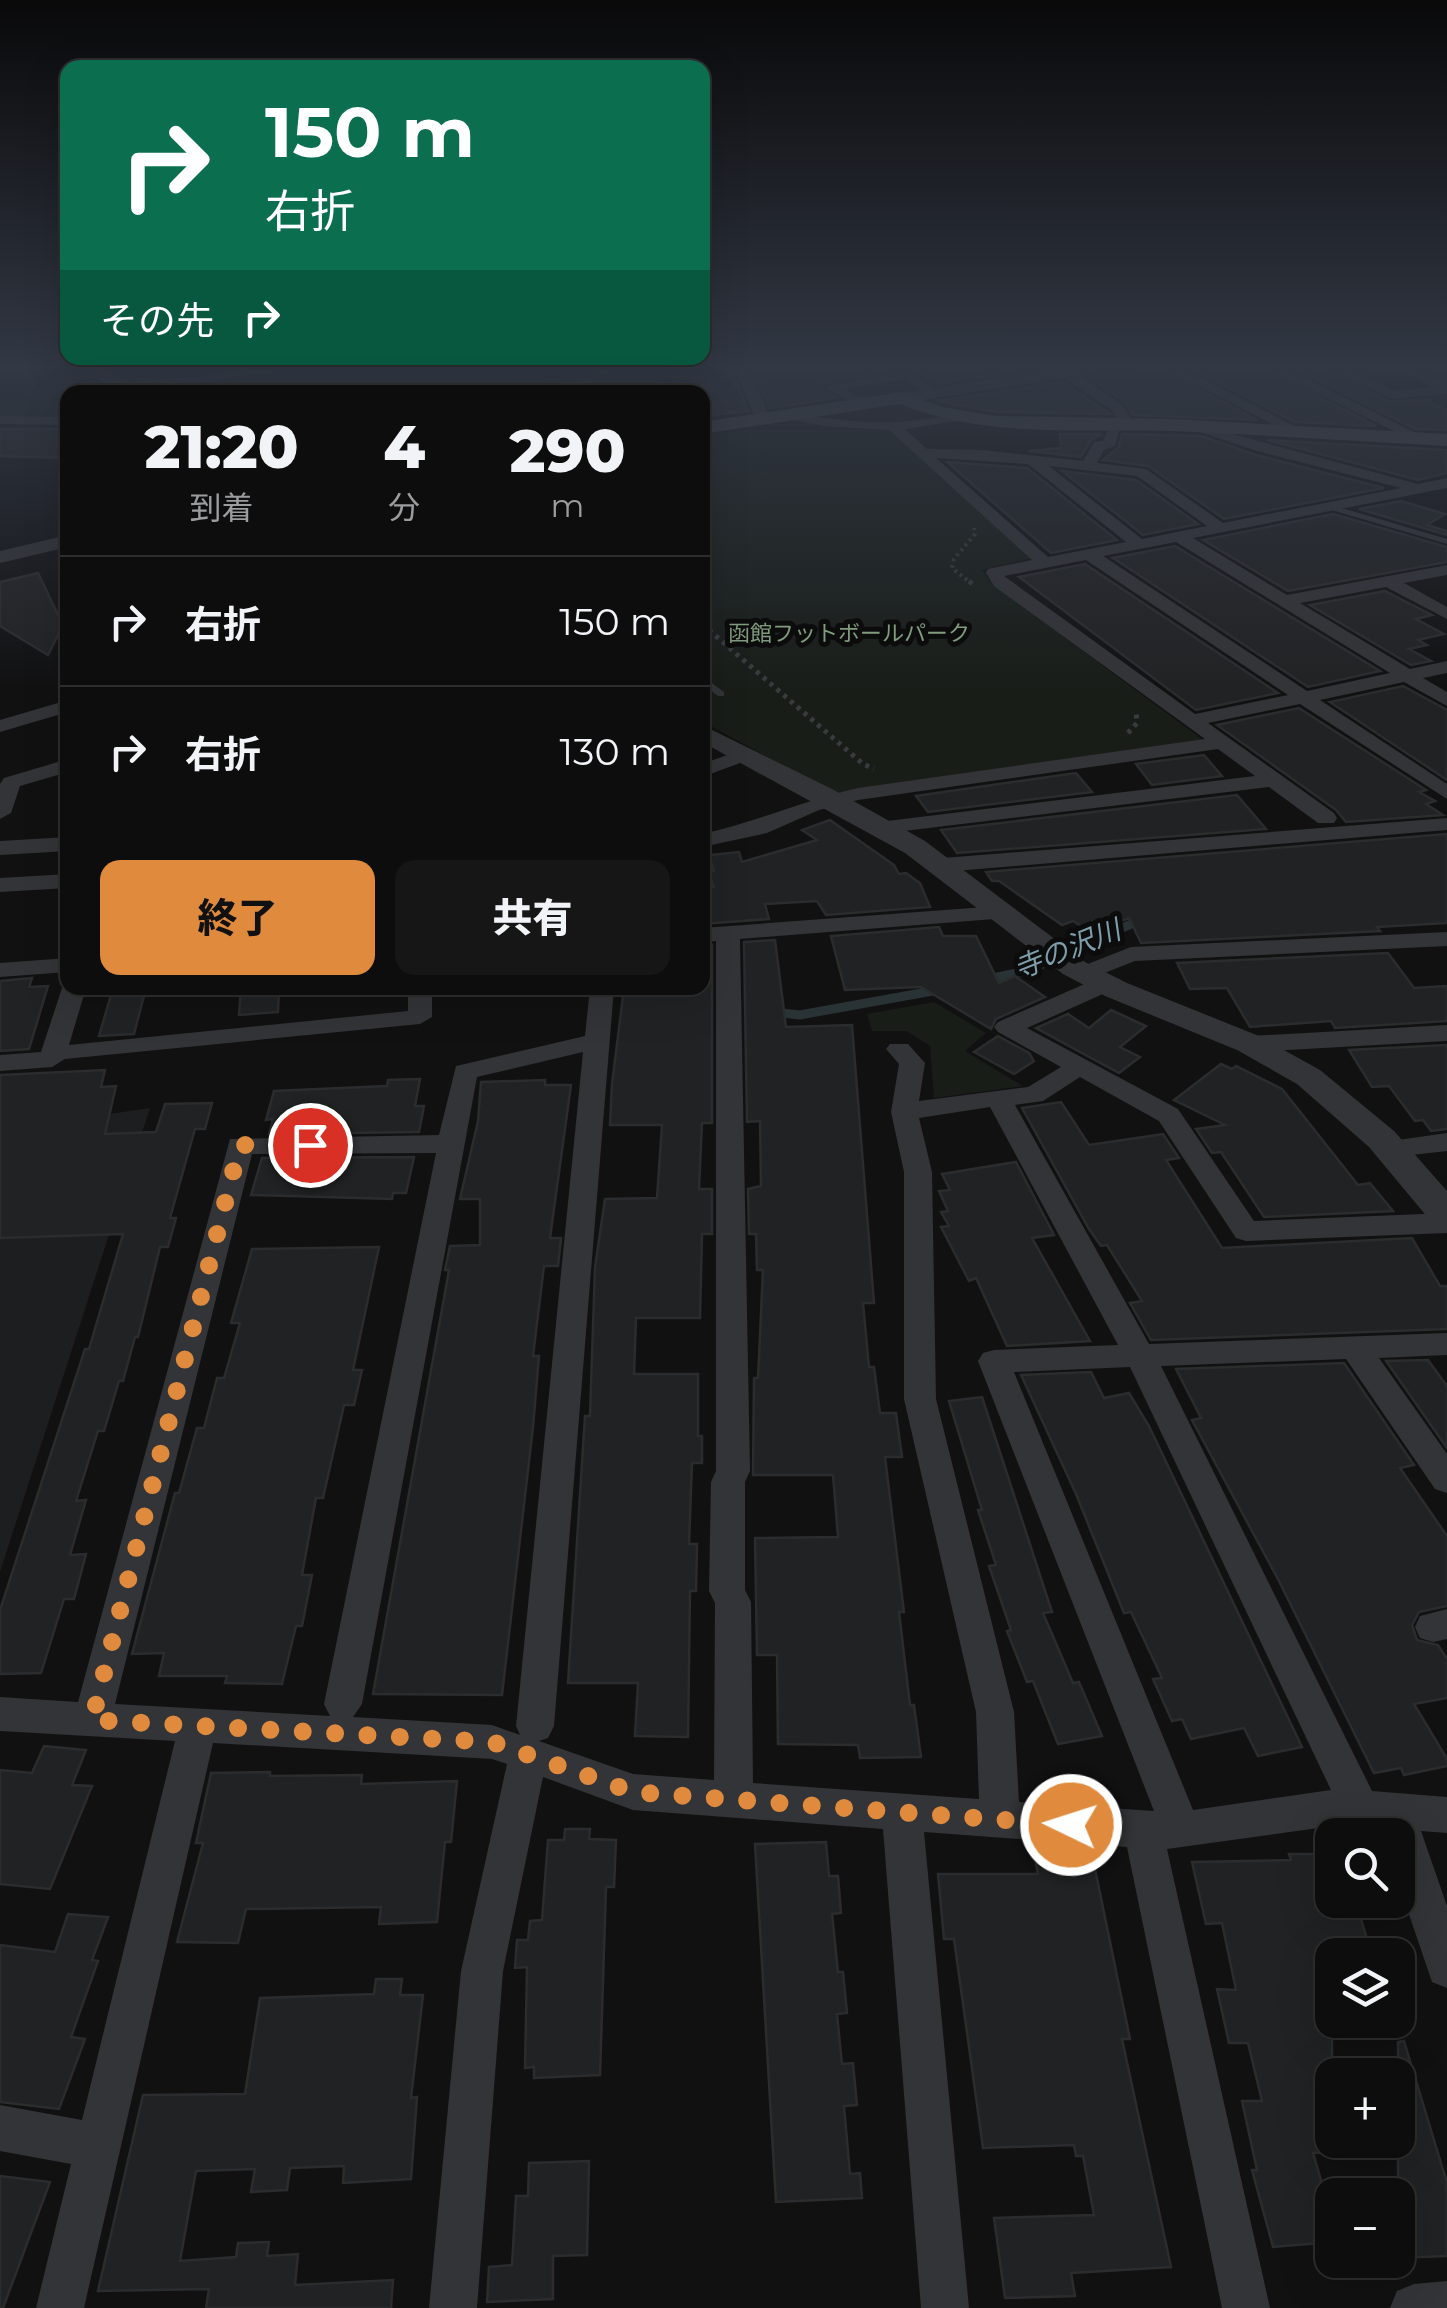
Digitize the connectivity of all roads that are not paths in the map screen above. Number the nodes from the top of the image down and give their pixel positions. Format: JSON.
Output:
{"nodes":[{"id":1,"x":947,"y":477,"type":"edge"},
{"id":2,"x":1054,"y":477,"type":"edge"},
{"id":3,"x":1147,"y":477,"type":"edge"},
{"id":4,"x":1377,"y":477,"type":"edge"},
{"id":5,"x":1447,"y":483,"type":"edge"},
{"id":6,"x":1422,"y":488,"type":"junction"},
{"id":7,"x":1447,"y":496,"type":"edge"},
{"id":8,"x":1328,"y":506,"type":"junction"},
{"id":9,"x":1220,"y":528,"type":"junction"},
{"id":10,"x":1178,"y":536,"type":"junction"},
{"id":11,"x":1447,"y":542,"type":"edge"},
{"id":12,"x":60,"y":543,"type":"edge"},
{"id":13,"x":1140,"y":544,"type":"junction"},
{"id":14,"x":1088,"y":554,"type":"junction"},
{"id":15,"x":0,"y":557,"type":"edge"},
{"id":16,"x":1045,"y":563,"type":"junction"},
{"id":17,"x":1447,"y":570,"type":"edge"},
{"id":18,"x":1390,"y":582,"type":"junction"},
{"id":19,"x":1284,"y":601,"type":"junction"},
{"id":20,"x":1447,"y":614,"type":"edge"},
{"id":21,"x":1447,"y":666,"type":"edge"},
{"id":22,"x":1404,"y":674,"type":"junction"},
{"id":23,"x":710,"y":685,"type":"edge"},
{"id":24,"x":720,"y":694,"type":"dead end"},
{"id":25,"x":1300,"y":696,"type":"junction"},
{"id":26,"x":1447,"y":700,"type":"edge"},
{"id":27,"x":60,"y":708,"type":"edge"},
{"id":28,"x":1192,"y":721,"type":"junction"},
{"id":29,"x":0,"y":726,"type":"edge"},
{"id":30,"x":710,"y":736,"type":"edge"},
{"id":31,"x":1222,"y":743,"type":"junction"},
{"id":32,"x":744,"y":755,"type":"junction"},
{"id":33,"x":60,"y":767,"type":"edge"},
{"id":34,"x":710,"y":768,"type":"edge"},
{"id":35,"x":1274,"y":780,"type":"junction"},
{"id":36,"x":1447,"y":793,"type":"edge"},
{"id":37,"x":831,"y":802,"type":"junction"},
{"id":38,"x":0,"y":813,"type":"edge"},
{"id":39,"x":1326,"y":818,"type":"dead end"},
{"id":40,"x":1447,"y":824,"type":"edge"},
{"id":41,"x":879,"y":828,"type":"junction"},
{"id":42,"x":710,"y":840,"type":"edge"},
{"id":43,"x":60,"y":844,"type":"edge"},
{"id":44,"x":0,"y":848,"type":"edge"},
{"id":45,"x":943,"y":865,"type":"junction"},
{"id":46,"x":60,"y":881,"type":"edge"},
{"id":47,"x":0,"y":885,"type":"edge"},
{"id":48,"x":1000,"y":913,"type":"junction"},
{"id":49,"x":728,"y":933,"type":"junction"},
{"id":50,"x":710,"y":934,"type":"edge"},
{"id":51,"x":1447,"y":939,"type":"edge"},
{"id":52,"x":60,"y":966,"type":"edge"},
{"id":53,"x":1076,"y":969,"type":"junction"},
{"id":54,"x":0,"y":970,"type":"edge"},
{"id":55,"x":72,"y":995,"type":"edge"},
{"id":56,"x":420,"y":995,"type":"edge"},
{"id":57,"x":601,"y":995,"type":"edge"},
{"id":58,"x":1447,"y":1033,"type":"edge"},
{"id":59,"x":597,"y":1042,"type":"junction"},
{"id":60,"x":1250,"y":1044,"type":"junction"},
{"id":61,"x":898,"y":1048,"type":"dead end"},
{"id":62,"x":54,"y":1051,"type":"junction"},
{"id":63,"x":0,"y":1063,"type":"edge"},
{"id":64,"x":1078,"y":1067,"type":"junction"},
{"id":65,"x":998,"y":1098,"type":"junction"},
{"id":66,"x":904,"y":1112,"type":"junction"},
{"id":67,"x":1447,"y":1142,"type":"edge"},
{"id":68,"x":450,"y":1144,"type":"junction"},
{"id":69,"x":1394,"y":1148,"type":"junction"},
{"id":70,"x":1447,"y":1219,"type":"edge"},
{"id":71,"x":1447,"y":1344,"type":"edge"},
{"id":72,"x":1356,"y":1350,"type":"junction"},
{"id":73,"x":1141,"y":1358,"type":"junction"},
{"id":74,"x":1447,"y":1480,"type":"edge"},
{"id":75,"x":343,"y":1704,"type":"dead end"},
{"id":76,"x":0,"y":1714,"type":"edge"},
{"id":77,"x":92,"y":1720,"type":"junction"},
{"id":78,"x":198,"y":1726,"type":"junction"},
{"id":79,"x":531,"y":1740,"type":"junction"},
{"id":80,"x":734,"y":1798,"type":"junction"},
{"id":81,"x":1376,"y":1809,"type":"junction"},
{"id":82,"x":902,"y":1812,"type":"junction"},
{"id":83,"x":1447,"y":1815,"type":"edge"},
{"id":84,"x":1000,"y":1820,"type":"junction"},
{"id":85,"x":1162,"y":1830,"type":"junction"},
{"id":86,"x":1447,"y":1966,"type":"edge"},
{"id":87,"x":0,"y":2128,"type":"edge"},
{"id":88,"x":100,"y":2146,"type":"junction"},
{"id":89,"x":1447,"y":2305,"type":"edge"},
{"id":90,"x":60,"y":2308,"type":"edge"},
{"id":91,"x":453,"y":2308,"type":"edge"},
{"id":92,"x":946,"y":2308,"type":"edge"},
{"id":93,"x":1246,"y":2308,"type":"edge"},
{"id":94,"x":1414,"y":2308,"type":"edge"}],
"edges":[{"from":1,"to":16,"type":"street"},
{"from":2,"to":13,"type":"street"},
{"from":3,"to":9,"type":"street"},
{"from":4,"to":6,"type":"street"},
{"from":5,"to":6,"type":"street"},
{"from":6,"to":7,"type":"street"},
{"from":6,"to":8,"type":"street"},
{"from":8,"to":9,"type":"street"},
{"from":8,"to":11,"type":"lane"},
{"from":9,"to":10,"type":"street"},
{"from":10,"to":13,"type":"street"},
{"from":10,"to":19,"type":"street"},
{"from":12,"to":15,"type":"street"},
{"from":13,"to":14,"type":"street"},
{"from":14,"to":16,"type":"street"},
{"from":14,"to":25,"type":"street"},
{"from":16,"to":28,"type":"street"},
{"from":17,"to":18,"type":"street"},
{"from":18,"to":19,"type":"street"},
{"from":18,"to":20,"type":"street"},
{"from":19,"to":22,"type":"street"},
{"from":21,"to":22,"type":"street"},
{"from":22,"to":25,"type":"street"},
{"from":22,"to":26,"type":"street"},
{"from":23,"to":24,"type":"lane"},
{"from":25,"to":28,"type":"street"},
{"from":25,"to":36,"type":"street"},
{"from":27,"to":29,"type":"street"},
{"from":28,"to":31,"type":"street"},
{"from":30,"to":32,"type":"street"},
{"from":31,"to":35,"type":"street"},
{"from":31,"to":37,"type":"street"},
{"from":32,"to":34,"type":"street"},
{"from":32,"to":37,"type":"street"},
{"from":33,"to":38,"type":"street"},
{"from":35,"to":39,"type":"street"},
{"from":35,"to":41,"type":"street"},
{"from":37,"to":41,"type":"street"},
{"from":37,"to":42,"type":"street"},
{"from":40,"to":45,"type":"street"},
{"from":41,"to":45,"type":"street"},
{"from":43,"to":44,"type":"street"},
{"from":45,"to":48,"type":"street"},
{"from":46,"to":47,"type":"street"},
{"from":48,"to":49,"type":"street"},
{"from":48,"to":53,"type":"street"},
{"from":49,"to":50,"type":"street"},
{"from":49,"to":80,"type":"street"},
{"from":51,"to":53,"type":"street"},
{"from":52,"to":54,"type":"street"},
{"from":53,"to":60,"type":"street"},
{"from":53,"to":64,"type":"street"},
{"from":55,"to":62,"type":"street"},
{"from":56,"to":62,"type":"street"},
{"from":57,"to":59,"type":"street"},
{"from":58,"to":60,"type":"street"},
{"from":59,"to":68,"type":"street"},
{"from":59,"to":79,"type":"street"},
{"from":60,"to":69,"type":"street"},
{"from":61,"to":66,"type":"street"},
{"from":62,"to":63,"type":"street"},
{"from":64,"to":65,"type":"street"},
{"from":64,"to":70,"type":"street"},
{"from":65,"to":66,"type":"street"},
{"from":65,"to":73,"type":"street"},
{"from":66,"to":84,"type":"street"},
{"from":67,"to":69,"type":"street"},
{"from":68,"to":75,"type":"street"},
{"from":68,"to":77,"type":"street"},
{"from":69,"to":70,"type":"street"},
{"from":71,"to":72,"type":"street"},
{"from":72,"to":73,"type":"street"},
{"from":72,"to":74,"type":"street"},
{"from":73,"to":81,"type":"street"},
{"from":73,"to":85,"type":"street"},
{"from":76,"to":77,"type":"street"},
{"from":77,"to":78,"type":"street"},
{"from":78,"to":79,"type":"street"},
{"from":78,"to":88,"type":"street"},
{"from":79,"to":80,"type":"street"},
{"from":79,"to":91,"type":"street"},
{"from":80,"to":82,"type":"street"},
{"from":81,"to":83,"type":"street"},
{"from":81,"to":85,"type":"street"},
{"from":81,"to":86,"type":"street"},
{"from":82,"to":84,"type":"street"},
{"from":82,"to":92,"type":"street"},
{"from":84,"to":85,"type":"street"},
{"from":85,"to":93,"type":"street"},
{"from":87,"to":88,"type":"street"},
{"from":88,"to":90,"type":"street"},
{"from":89,"to":94,"type":"street"}]}
